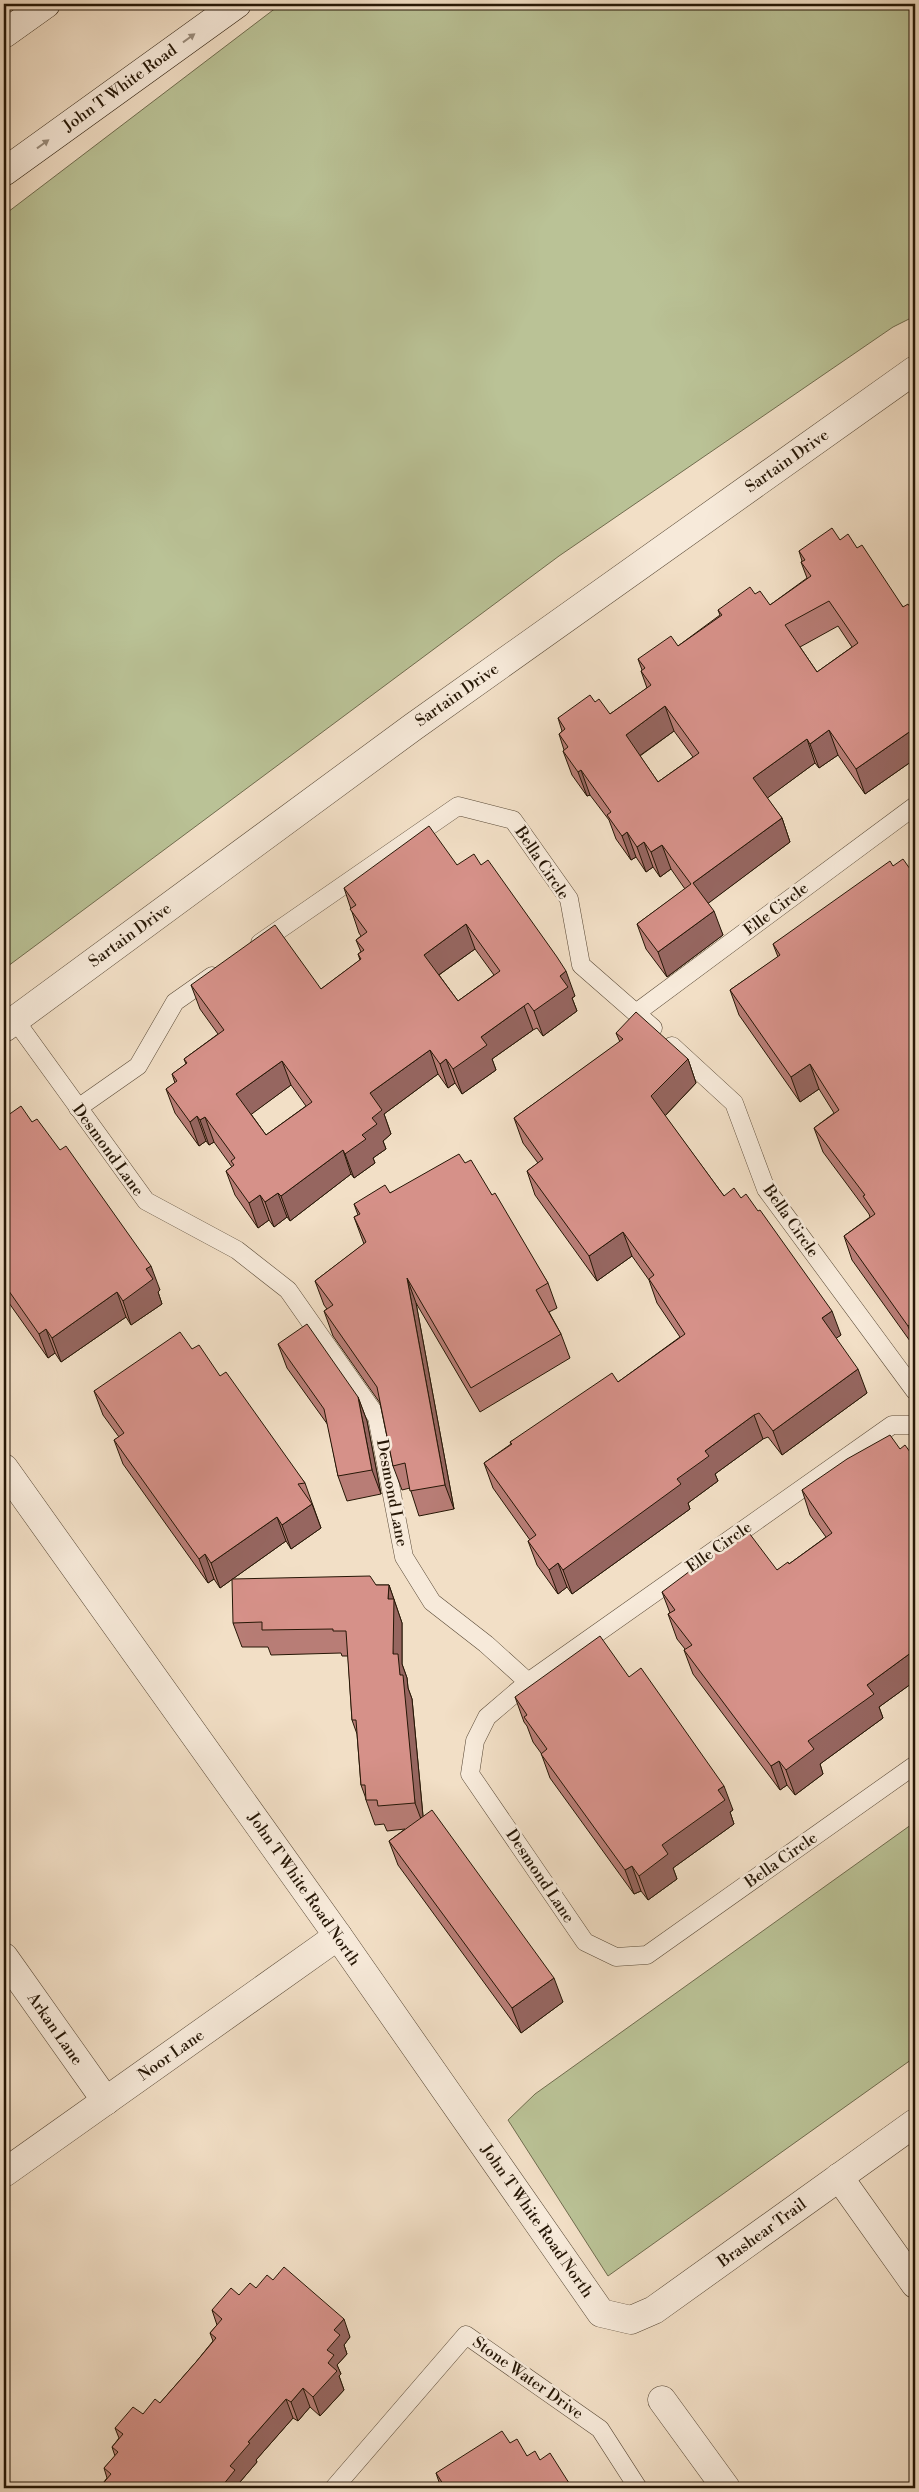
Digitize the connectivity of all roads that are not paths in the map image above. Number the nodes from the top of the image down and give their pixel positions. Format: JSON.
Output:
{"nodes":[{"id":1,"x":46,"y":4,"type":"edge"},
{"id":2,"x":237,"y":4,"type":"edge"},
{"id":3,"x":4,"y":34,"type":"edge"},
{"id":4,"x":4,"y":172,"type":"edge"},
{"id":5,"x":915,"y":370,"type":"edge"},
{"id":6,"x":915,"y":806,"type":"edge"},
{"id":7,"x":248,"y":951,"type":"edge"},
{"id":8,"x":224,"y":968,"type":"edge"},
{"id":9,"x":636,"y":1013,"type":"junction"},
{"id":10,"x":9,"y":1024,"type":"edge"},
{"id":11,"x":78,"y":1108,"type":"junction"},
{"id":12,"x":915,"y":1391,"type":"edge"},
{"id":13,"x":915,"y":1424,"type":"edge"},
{"id":14,"x":4,"y":1468,"type":"edge"},
{"id":15,"x":528,"y":1682,"type":"junction"},
{"id":16,"x":915,"y":1765,"type":"edge"},
{"id":17,"x":338,"y":1936,"type":"junction"},
{"id":18,"x":647,"y":1955,"type":"joint"},
{"id":19,"x":4,"y":1957,"type":"edge"},
{"id":20,"x":106,"y":2101,"type":"junction"},
{"id":21,"x":915,"y":2123,"type":"edge"},
{"id":22,"x":4,"y":2173,"type":"edge"},
{"id":23,"x":839,"y":2177,"type":"junction"},
{"id":24,"x":915,"y":2284,"type":"edge"},
{"id":25,"x":602,"y":2313,"type":"joint"},
{"id":26,"x":662,"y":2400,"type":"dead end"},
{"id":27,"x":334,"y":2488,"type":"edge"},
{"id":28,"x":638,"y":2488,"type":"edge"},
{"id":29,"x":726,"y":2488,"type":"edge"}],
"edges":[{"from":1,"to":3,"type":"street"},
{"from":4,"to":2,"type":"street","name":"John T White Road","one_way":true},
{"from":5,"to":10,"type":"street","name":"Sartain Drive"},
{"from":6,"to":9,"type":"lane","name":"Elle Circle"},
{"from":7,"to":9,"type":"lane","name":"Bella Circle"},
{"from":8,"to":11,"type":"lane"},
{"from":9,"to":12,"type":"lane","name":"Bella Circle"},
{"from":10,"to":11,"type":"lane","name":"Desmond Lane"},
{"from":11,"to":15,"type":"lane","name":"Desmond Lane"},
{"from":13,"to":15,"type":"lane","name":"Elle Circle"},
{"from":14,"to":17,"type":"street","name":"John T White Road North"},
{"from":15,"to":18,"type":"lane","name":"Desmond Lane"},
{"from":16,"to":18,"type":"lane","name":"Bella Circle"},
{"from":17,"to":20,"type":"street","name":"Noor Lane"},
{"from":17,"to":25,"type":"street","name":"John T White Road North"},
{"from":19,"to":20,"type":"street","name":"Arkan Lane"},
{"from":20,"to":22,"type":"street","name":"Noor Lane"},
{"from":21,"to":23,"type":"street","name":"Brashear Trail"},
{"from":23,"to":24,"type":"street"},
{"from":23,"to":25,"type":"street","name":"Brashear Trail"},
{"from":26,"to":29,"type":"street"},
{"from":27,"to":28,"type":"lane","name":"Stone Water Drive"}]}
